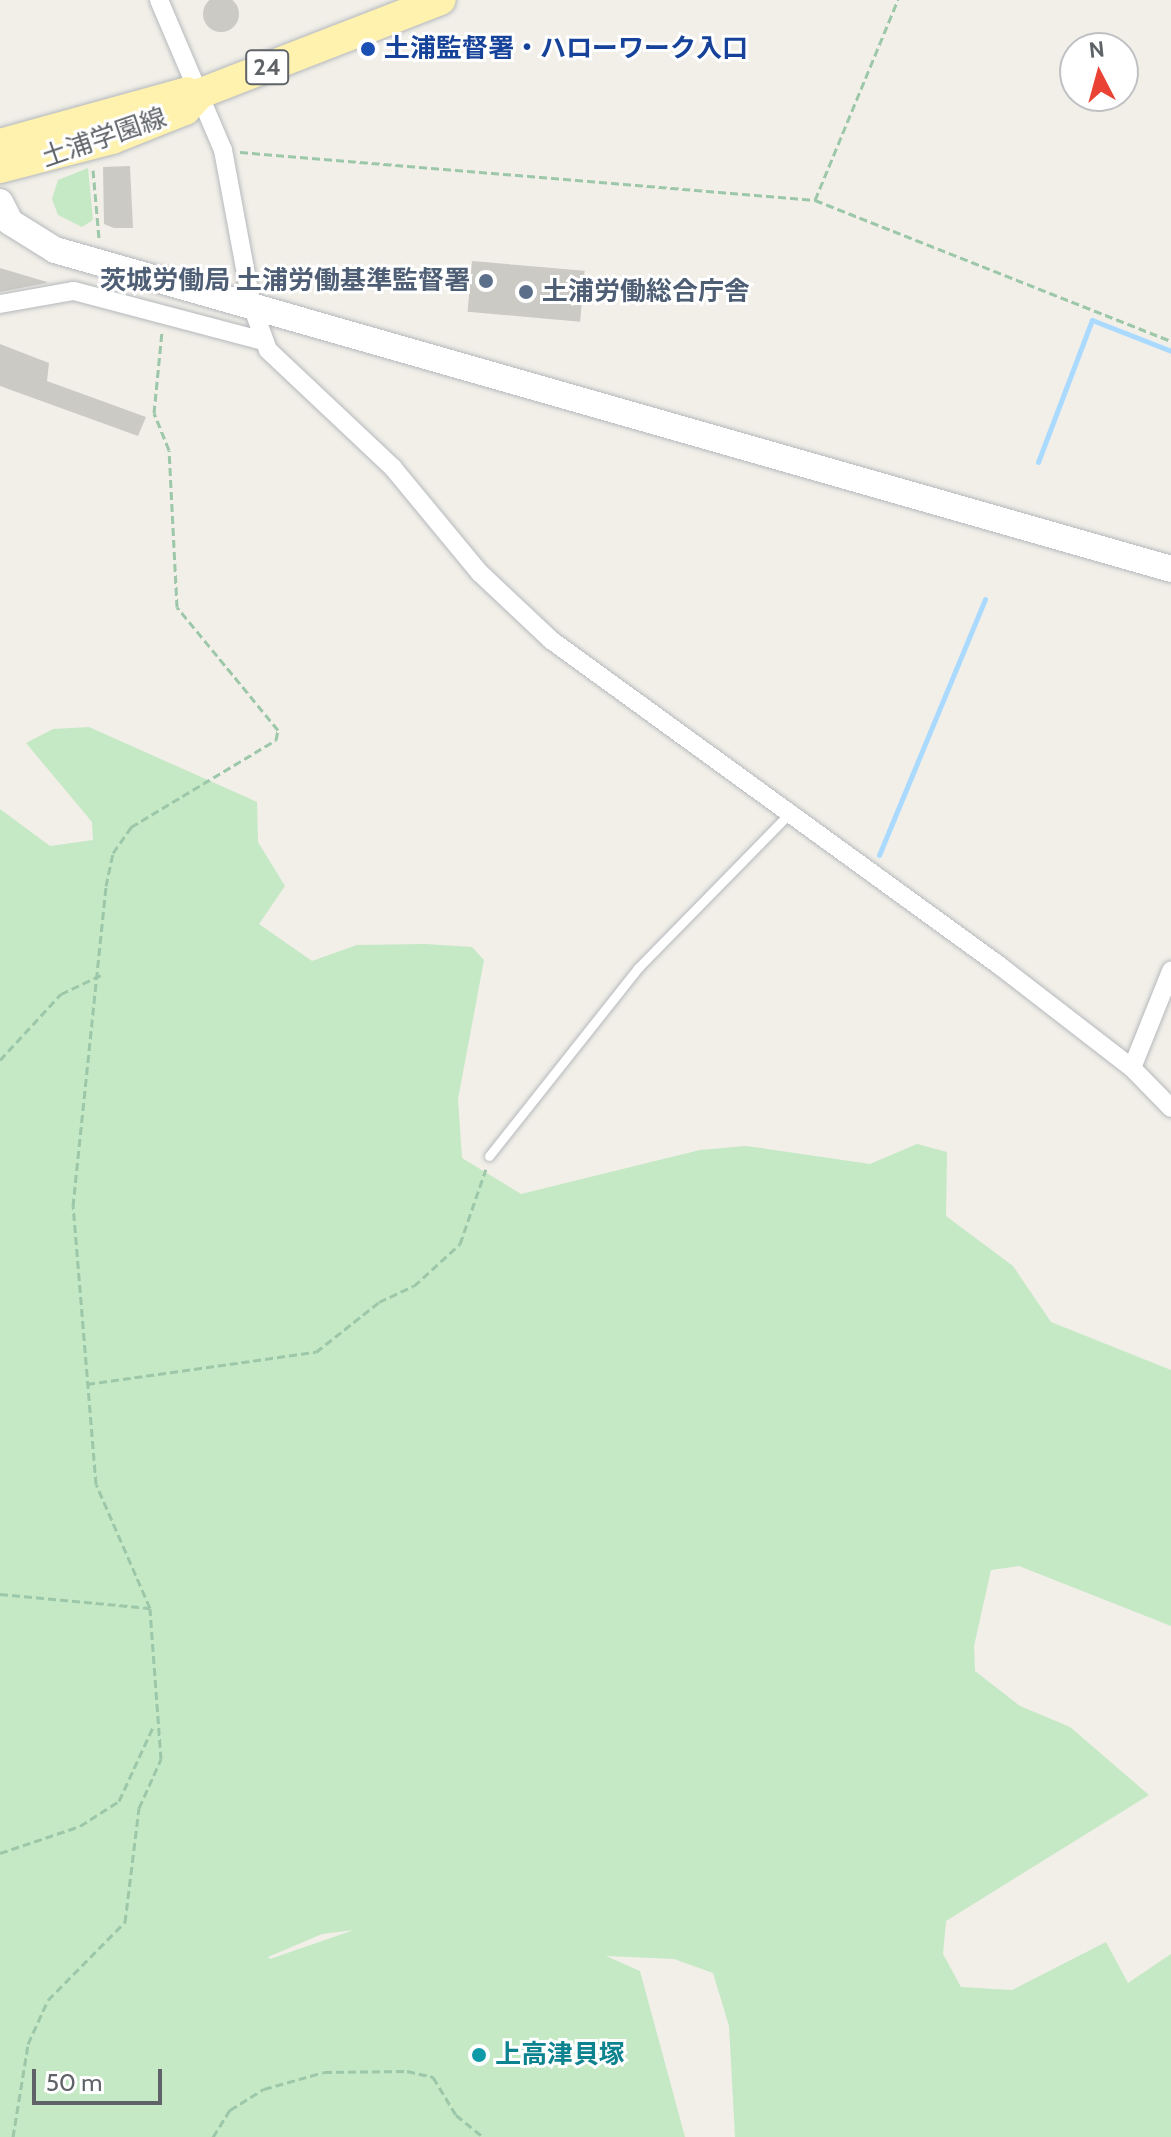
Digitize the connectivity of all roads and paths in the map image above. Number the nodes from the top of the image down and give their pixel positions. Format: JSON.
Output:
{"nodes":[{"id":1,"x":159,"y":0,"type":"edge"},
{"id":2,"x":441,"y":0,"type":"edge"},
{"id":3,"x":898,"y":0,"type":"edge"},
{"id":4,"x":201,"y":93,"type":"junction"},
{"id":5,"x":0,"y":144,"type":"edge"},
{"id":6,"x":223,"y":150,"type":"junction"},
{"id":7,"x":93,"y":162,"type":"dead end"},
{"id":8,"x":0,"y":168,"type":"edge"},
{"id":9,"x":815,"y":200,"type":"junction"},
{"id":10,"x":0,"y":202,"type":"edge"},
{"id":11,"x":99,"y":239,"type":"dead end"},
{"id":12,"x":0,"y":304,"type":"edge"},
{"id":13,"x":252,"y":306,"type":"junction"},
{"id":14,"x":169,"y":314,"type":"junction"},
{"id":15,"x":260,"y":340,"type":"junction"},
{"id":16,"x":1171,"y":341,"type":"edge"},
{"id":17,"x":1171,"y":569,"type":"edge"},
{"id":18,"x":790,"y":813,"type":"junction"},
{"id":19,"x":1171,"y":971,"type":"edge"},
{"id":20,"x":101,"y":975,"type":"junction"},
{"id":21,"x":0,"y":1060,"type":"edge"},
{"id":22,"x":1132,"y":1068,"type":"junction"},
{"id":23,"x":1171,"y":1108,"type":"edge"},
{"id":24,"x":489,"y":1156,"type":"joint"},
{"id":25,"x":87,"y":1384,"type":"junction"},
{"id":26,"x":0,"y":1594,"type":"edge"},
{"id":27,"x":150,"y":1608,"type":"junction"},
{"id":28,"x":154,"y":1726,"type":"junction"},
{"id":29,"x":0,"y":1853,"type":"edge"},
{"id":30,"x":13,"y":2137,"type":"edge"},
{"id":31,"x":213,"y":2137,"type":"edge"},
{"id":32,"x":483,"y":2137,"type":"edge"}],
"edges":[{"from":1,"to":4,"type":"street"},
{"from":2,"to":4,"type":"main road","name":"土浦学園線","number":"24"},
{"from":3,"to":9,"type":"path"},
{"from":4,"to":5,"type":"main road","name":"土浦学園線","number":"24"},
{"from":4,"to":6,"type":"street"},
{"from":4,"to":8,"type":"main road","name":"土浦学園線","number":"24"},
{"from":6,"to":9,"type":"path"},
{"from":6,"to":13,"type":"street"},
{"from":7,"to":11,"type":"path"},
{"from":9,"to":16,"type":"path"},
{"from":10,"to":13,"type":"street"},
{"from":12,"to":14,"type":"street"},
{"from":13,"to":15,"type":"street"},
{"from":13,"to":17,"type":"street"},
{"from":14,"to":15,"type":"street"},
{"from":14,"to":20,"type":"path"},
{"from":15,"to":18,"type":"street"},
{"from":18,"to":22,"type":"street"},
{"from":18,"to":24,"type":"lane"},
{"from":19,"to":22,"type":"street"},
{"from":20,"to":21,"type":"path"},
{"from":20,"to":25,"type":"path"},
{"from":22,"to":23,"type":"street"},
{"from":24,"to":25,"type":"path"},
{"from":25,"to":27,"type":"path"},
{"from":26,"to":27,"type":"path"},
{"from":27,"to":28,"type":"path"},
{"from":28,"to":29,"type":"path"},
{"from":28,"to":30,"type":"path"},
{"from":31,"to":32,"type":"path"}]}
